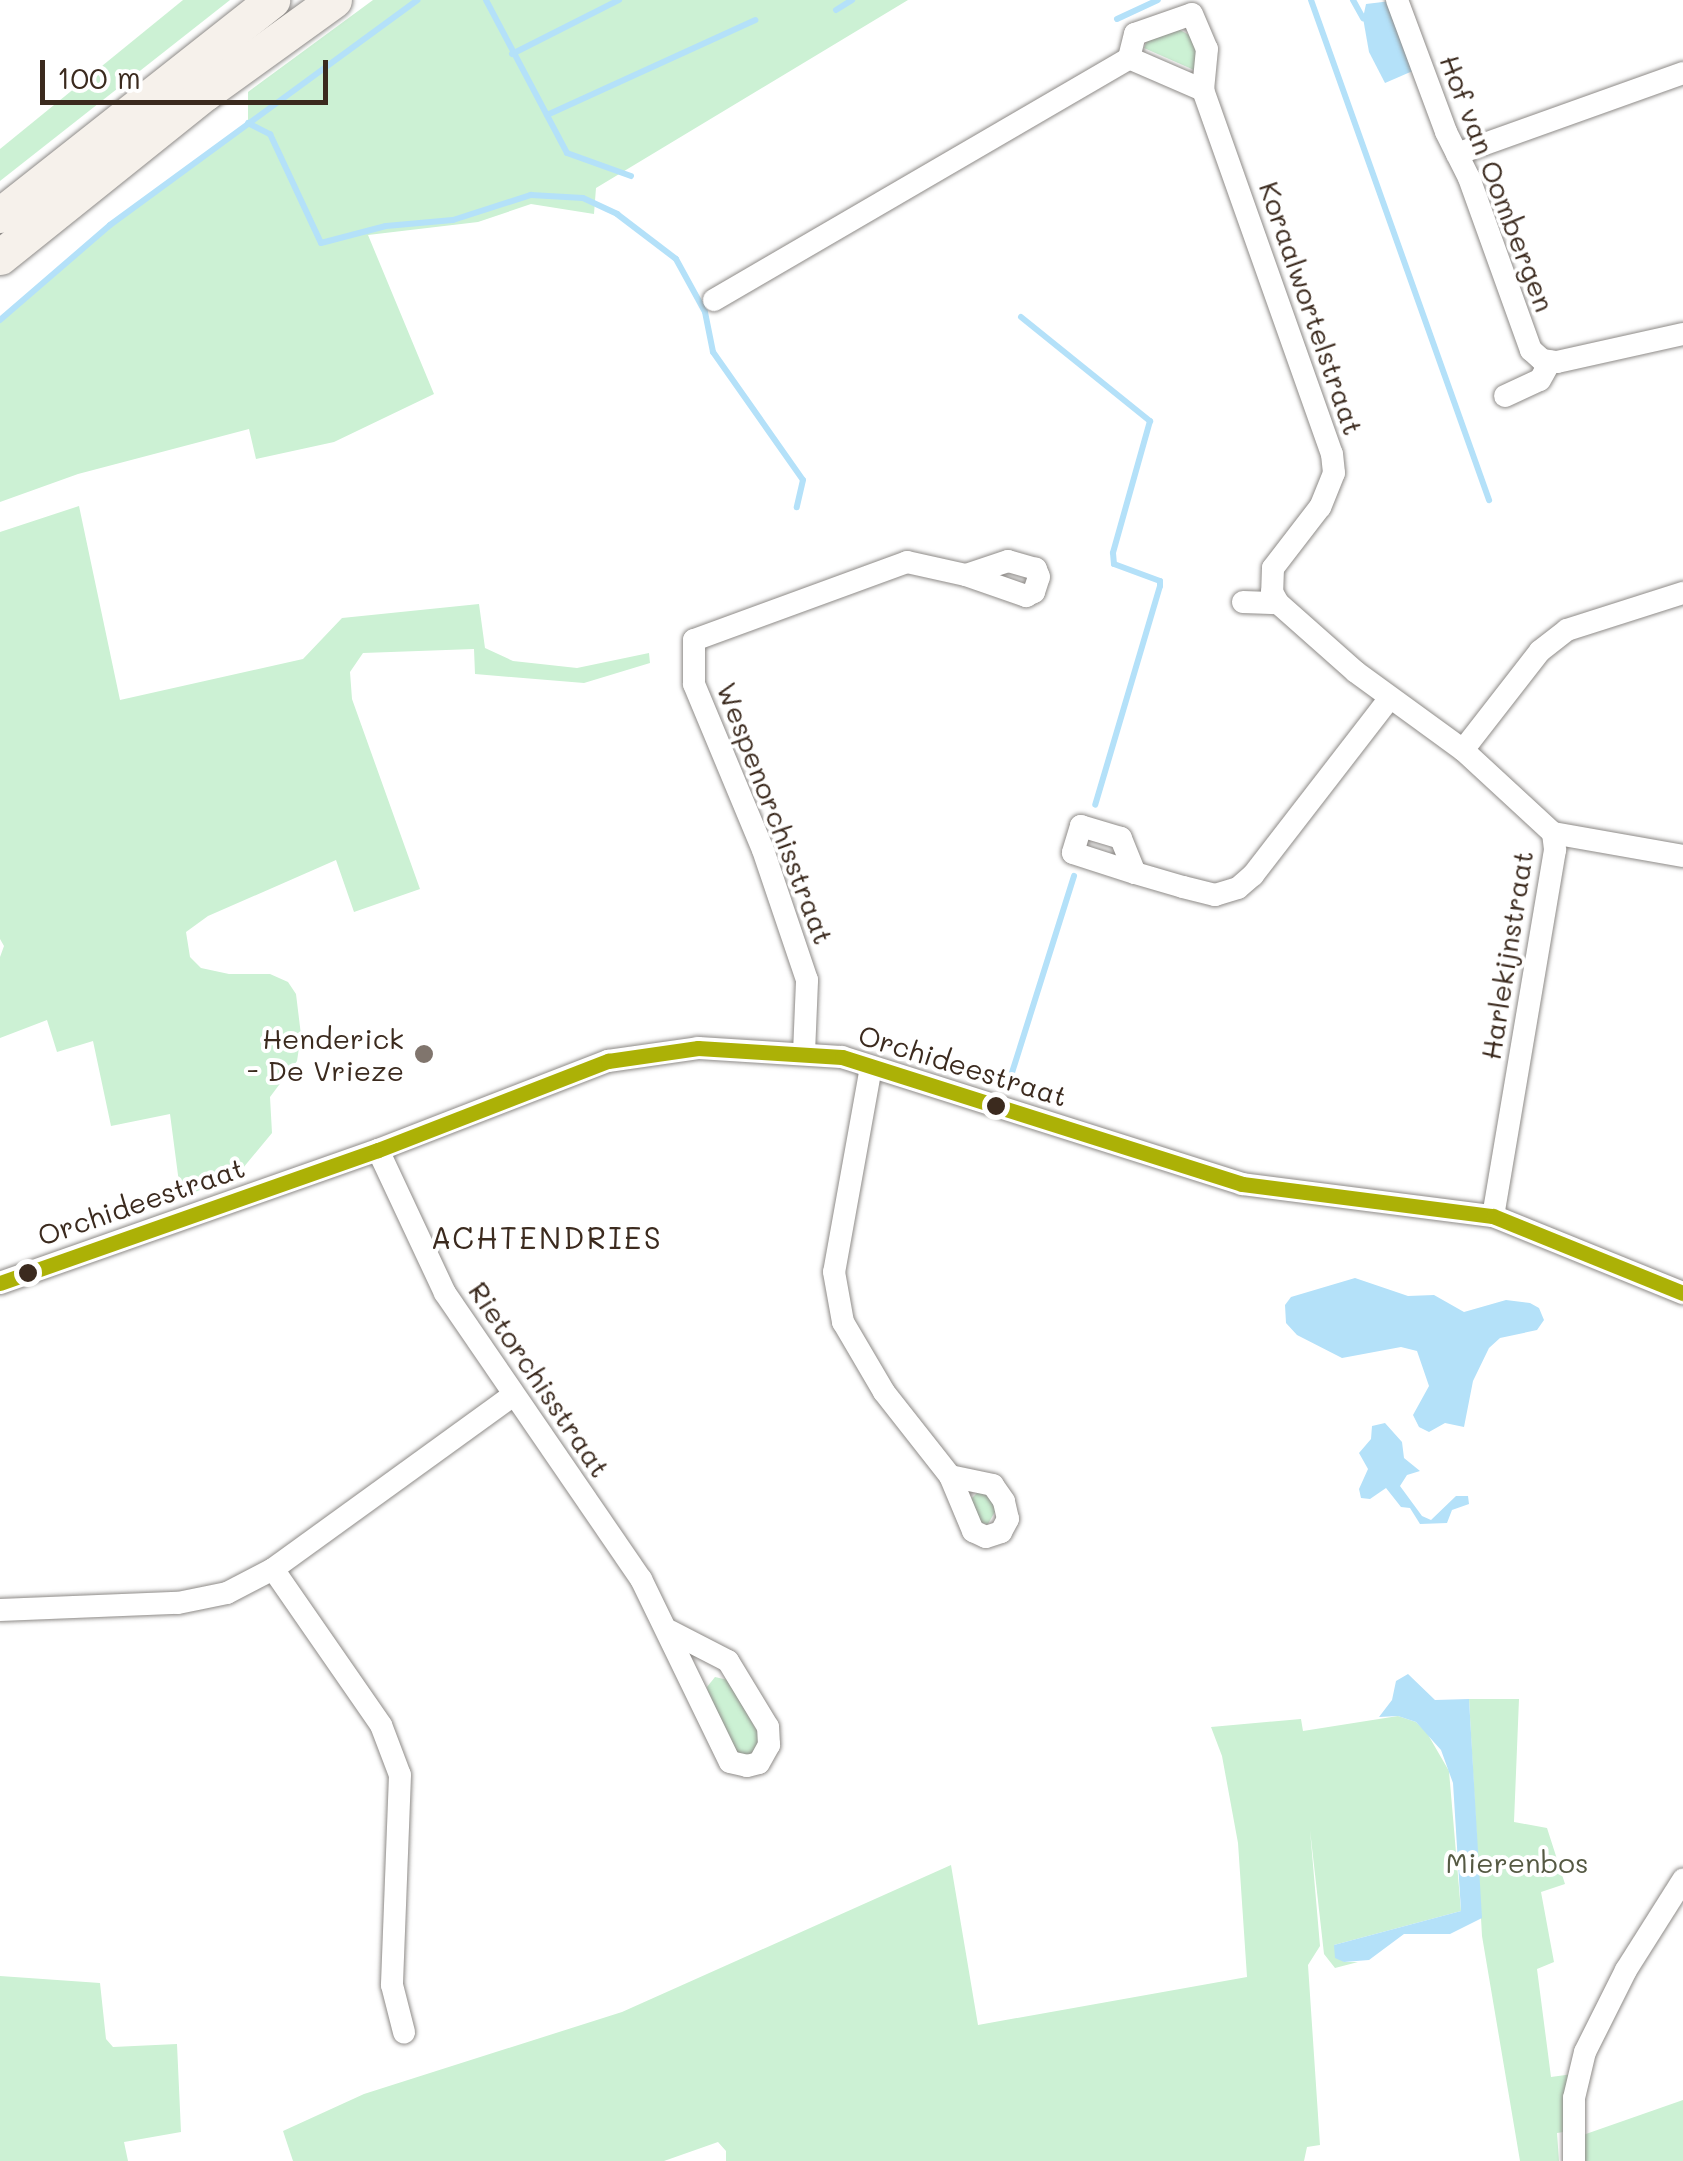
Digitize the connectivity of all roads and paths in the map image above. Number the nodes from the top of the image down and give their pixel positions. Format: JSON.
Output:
{"nodes":[{"id":1,"x":272,"y":0,"type":"edge"},
{"id":2,"x":334,"y":0,"type":"edge"},
{"id":3,"x":1396,"y":0,"type":"edge"},
{"id":4,"x":1129,"y":58,"type":"junction"},
{"id":5,"x":1683,"y":73,"type":"edge"},
{"id":6,"x":1203,"y":90,"type":"junction"},
{"id":7,"x":1457,"y":154,"type":"junction"},
{"id":8,"x":0,"y":215,"type":"edge"},
{"id":9,"x":0,"y":257,"type":"edge"},
{"id":10,"x":714,"y":300,"type":"dead end"},
{"id":11,"x":1683,"y":334,"type":"edge"},
{"id":12,"x":1550,"y":362,"type":"junction"},
{"id":13,"x":1505,"y":396,"type":"dead end"},
{"id":14,"x":966,"y":575,"type":"dead end"},
{"id":15,"x":1682,"y":594,"type":"edge"},
{"id":16,"x":1275,"y":598,"type":"junction"},
{"id":17,"x":1242,"y":602,"type":"dead end"},
{"id":18,"x":1389,"y":699,"type":"junction"},
{"id":19,"x":1463,"y":750,"type":"junction"},
{"id":20,"x":1553,"y":834,"type":"junction"},
{"id":21,"x":1683,"y":856,"type":"edge"},
{"id":22,"x":1134,"y":873,"type":"dead end"},
{"id":23,"x":804,"y":1053,"type":"junction"},
{"id":24,"x":870,"y":1067,"type":"junction"},
{"id":25,"x":378,"y":1150,"type":"junction"},
{"id":26,"x":1493,"y":1216,"type":"junction"},
{"id":27,"x":0,"y":1283,"type":"edge"},
{"id":28,"x":1683,"y":1293,"type":"edge"},
{"id":29,"x":513,"y":1395,"type":"junction"},
{"id":30,"x":950,"y":1476,"type":"dead end"},
{"id":31,"x":273,"y":1569,"type":"junction"},
{"id":32,"x":0,"y":1610,"type":"edge"},
{"id":33,"x":670,"y":1631,"type":"junction"},
{"id":34,"x":1683,"y":1880,"type":"edge"},
{"id":35,"x":404,"y":2032,"type":"dead end"},
{"id":36,"x":1574,"y":2161,"type":"edge"}],
"edges":[{"from":1,"to":8,"type":"highway"},
{"from":2,"to":9,"type":"highway"},
{"from":3,"to":7,"type":"street","name":"Hof van Oombergen"},
{"from":4,"to":6,"type":"street"},
{"from":4,"to":6,"type":"street","name":"Koraalwortelstraat"},
{"from":4,"to":10,"type":"street","name":"Koraalwortelstraat"},
{"from":5,"to":7,"type":"street"},
{"from":6,"to":16,"type":"street","name":"Koraalwortelstraat"},
{"from":7,"to":12,"type":"street","name":"Hof van Oombergen"},
{"from":11,"to":12,"type":"street"},
{"from":12,"to":13,"type":"street"},
{"from":14,"to":23,"type":"street","name":"Wespenorchisstraat"},
{"from":15,"to":19,"type":"street"},
{"from":16,"to":17,"type":"street"},
{"from":16,"to":18,"type":"street","name":"Harlekijnstraat"},
{"from":18,"to":19,"type":"street","name":"Harlekijnstraat"},
{"from":18,"to":22,"type":"street"},
{"from":19,"to":20,"type":"street","name":"Harlekijnstraat"},
{"from":20,"to":21,"type":"street"},
{"from":20,"to":26,"type":"street","name":"Harlekijnstraat"},
{"from":23,"to":24,"type":"street","name":"Orchideestraat"},
{"from":23,"to":25,"type":"street","name":"Orchideestraat"},
{"from":24,"to":26,"type":"street","name":"Orchideestraat"},
{"from":24,"to":30,"type":"street"},
{"from":25,"to":27,"type":"street","name":"Orchideestraat"},
{"from":25,"to":29,"type":"street","name":"Rietorchisstraat"},
{"from":26,"to":28,"type":"street","name":"Orchideestraat"},
{"from":29,"to":31,"type":"street"},
{"from":29,"to":33,"type":"street","name":"Rietorchisstraat"},
{"from":31,"to":32,"type":"street"},
{"from":31,"to":35,"type":"street"},
{"from":33,"to":33,"type":"street","name":"Rietorchisstraat"},
{"from":34,"to":36,"type":"street"}]}
